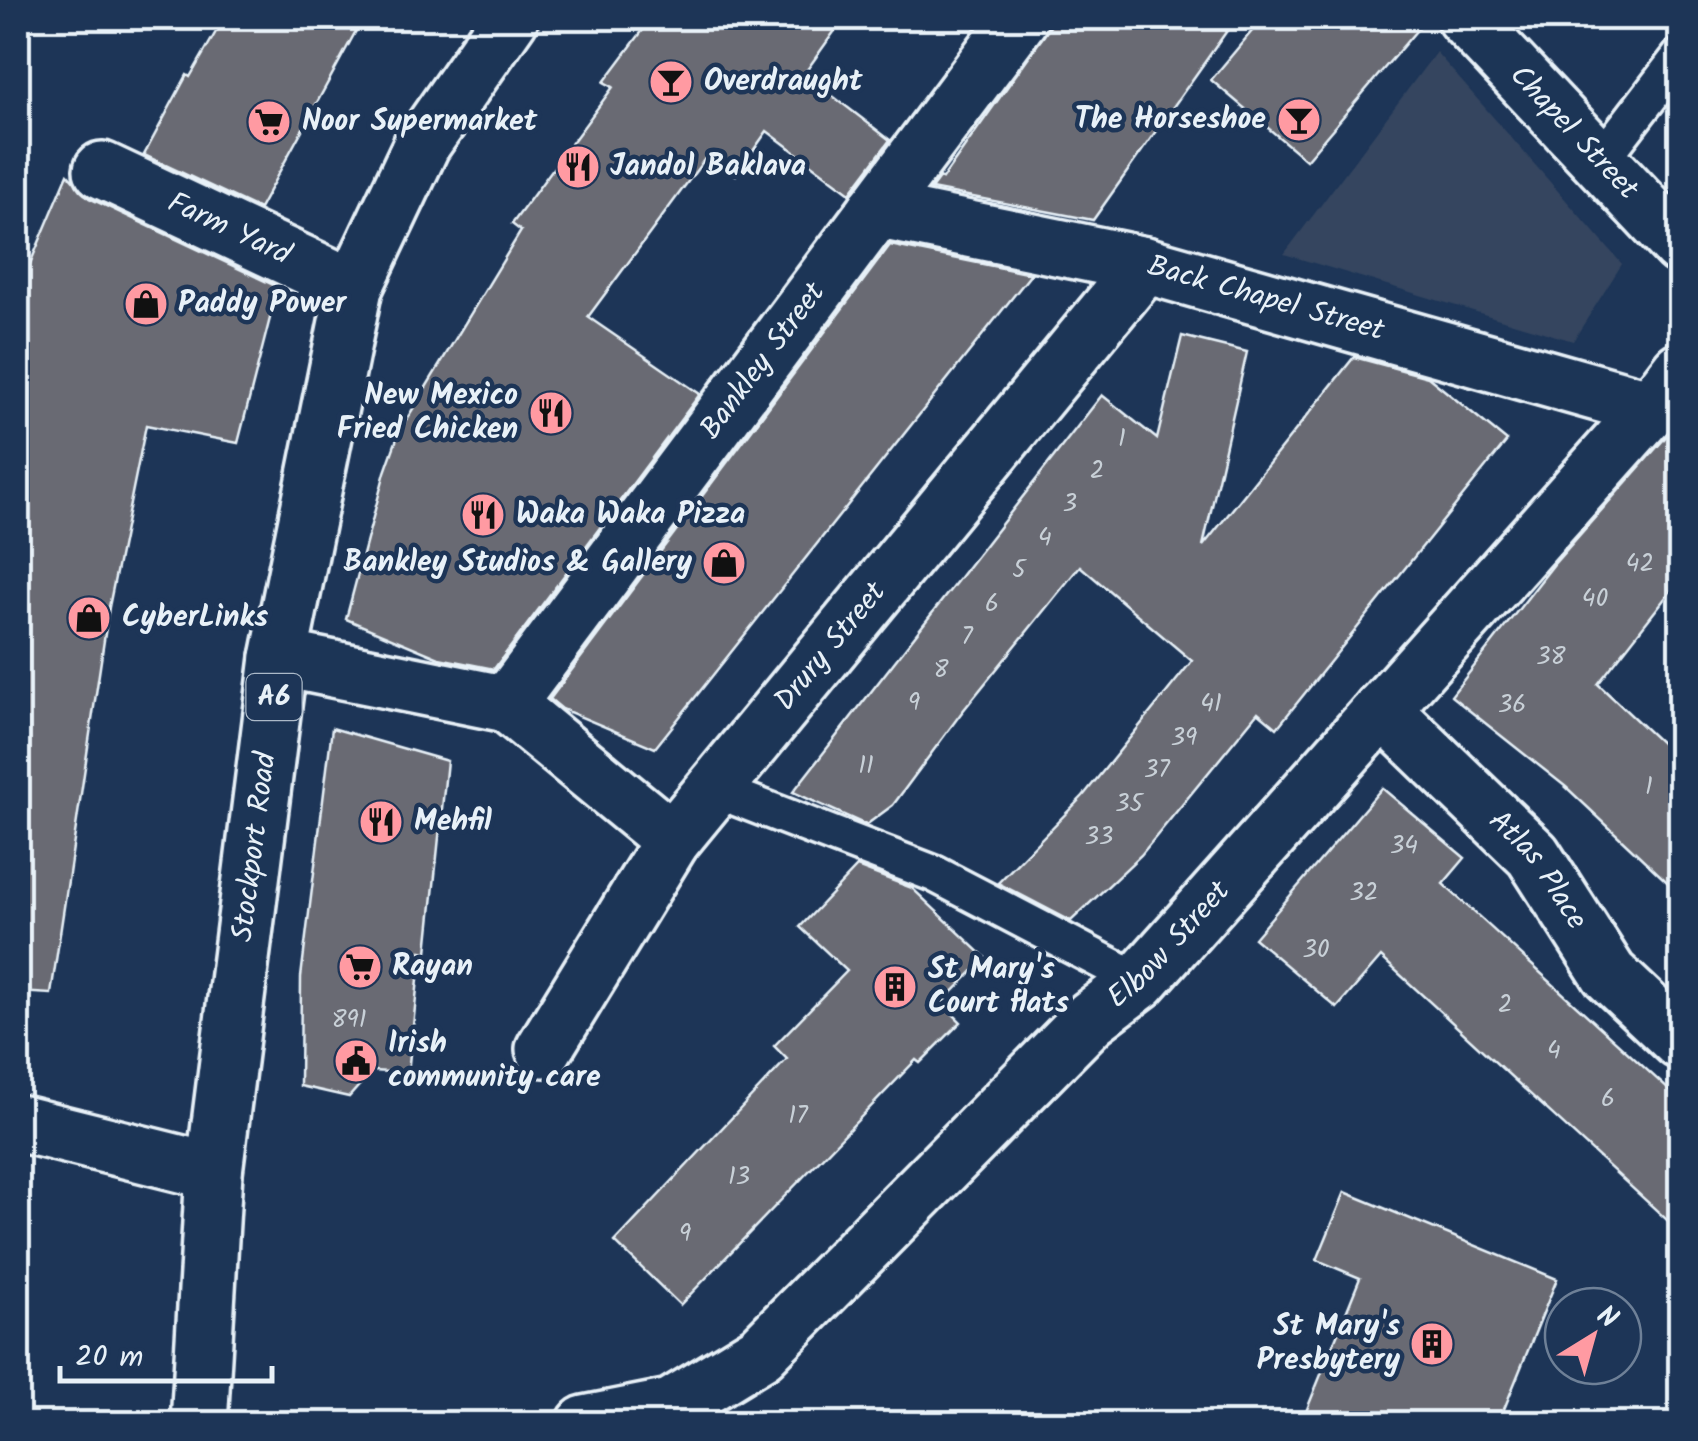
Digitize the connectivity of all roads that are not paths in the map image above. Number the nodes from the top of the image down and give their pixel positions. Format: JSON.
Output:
{"nodes":[{"id":1,"x":510,"y":18,"type":"edge"},
{"id":2,"x":1020,"y":18,"type":"edge"},
{"id":3,"x":1464,"y":18,"type":"edge"},
{"id":4,"x":1680,"y":57,"type":"edge"},
{"id":5,"x":1600,"y":160,"type":"junction"},
{"id":6,"x":102,"y":170,"type":"dead end"},
{"id":7,"x":876,"y":210,"type":"junction"},
{"id":8,"x":1680,"y":246,"type":"edge"},
{"id":9,"x":1145,"y":265,"type":"junction"},
{"id":10,"x":354,"y":288,"type":"junction"},
{"id":11,"x":1666,"y":389,"type":"edge"},
{"id":12,"x":279,"y":658,"type":"junction"},
{"id":13,"x":507,"y":704,"type":"junction"},
{"id":14,"x":1382,"y":709,"type":"junction"},
{"id":15,"x":714,"y":790,"type":"junction"},
{"id":16,"x":672,"y":840,"type":"junction"},
{"id":17,"x":1140,"y":981,"type":"junction"},
{"id":18,"x":1680,"y":1041,"type":"edge"},
{"id":19,"x":544,"y":1048,"type":"dead end"},
{"id":20,"x":18,"y":1122,"type":"edge"},
{"id":21,"x":214,"y":1172,"type":"junction"},
{"id":22,"x":199,"y":1424,"type":"edge"},
{"id":23,"x":585,"y":1424,"type":"edge"}],
"edges":[{"from":1,"to":10,"type":"main road","name":"Stockport Road","number":"A6"},
{"from":2,"to":7,"type":"main road","name":"Bankley Street"},
{"from":3,"to":5,"type":"main road","name":"Chapel Street"},
{"from":4,"to":5,"type":"lane"},
{"from":5,"to":8,"type":"main road","name":"Chapel Street"},
{"from":6,"to":10,"type":"main road","name":"Farm Yard"},
{"from":7,"to":9,"type":"main road","name":"Back Chapel Street"},
{"from":7,"to":13,"type":"main road","name":"Bankley Street"},
{"from":9,"to":11,"type":"main road","name":"Back Chapel Street"},
{"from":9,"to":15,"type":"main road","name":"Drury Street"},
{"from":10,"to":12,"type":"main road","name":"Stockport Road","number":"A6"},
{"from":11,"to":14,"type":"main road","name":"Elbow Street"},
{"from":12,"to":13,"type":"main road"},
{"from":12,"to":21,"type":"main road","name":"Stockport Road","number":"A6"},
{"from":13,"to":16,"type":"main road"},
{"from":14,"to":17,"type":"main road","name":"Elbow Street"},
{"from":14,"to":18,"type":"main road","name":"Atlas Place"},
{"from":15,"to":16,"type":"main road","name":"Drury Street"},
{"from":15,"to":17,"type":"lane"},
{"from":16,"to":19,"type":"main road","name":"Drury Street"},
{"from":17,"to":23,"type":"main road","name":"Elbow Street"},
{"from":20,"to":21,"type":"main road"},
{"from":21,"to":22,"type":"main road","name":"Stockport Road","number":"A6"}]}
